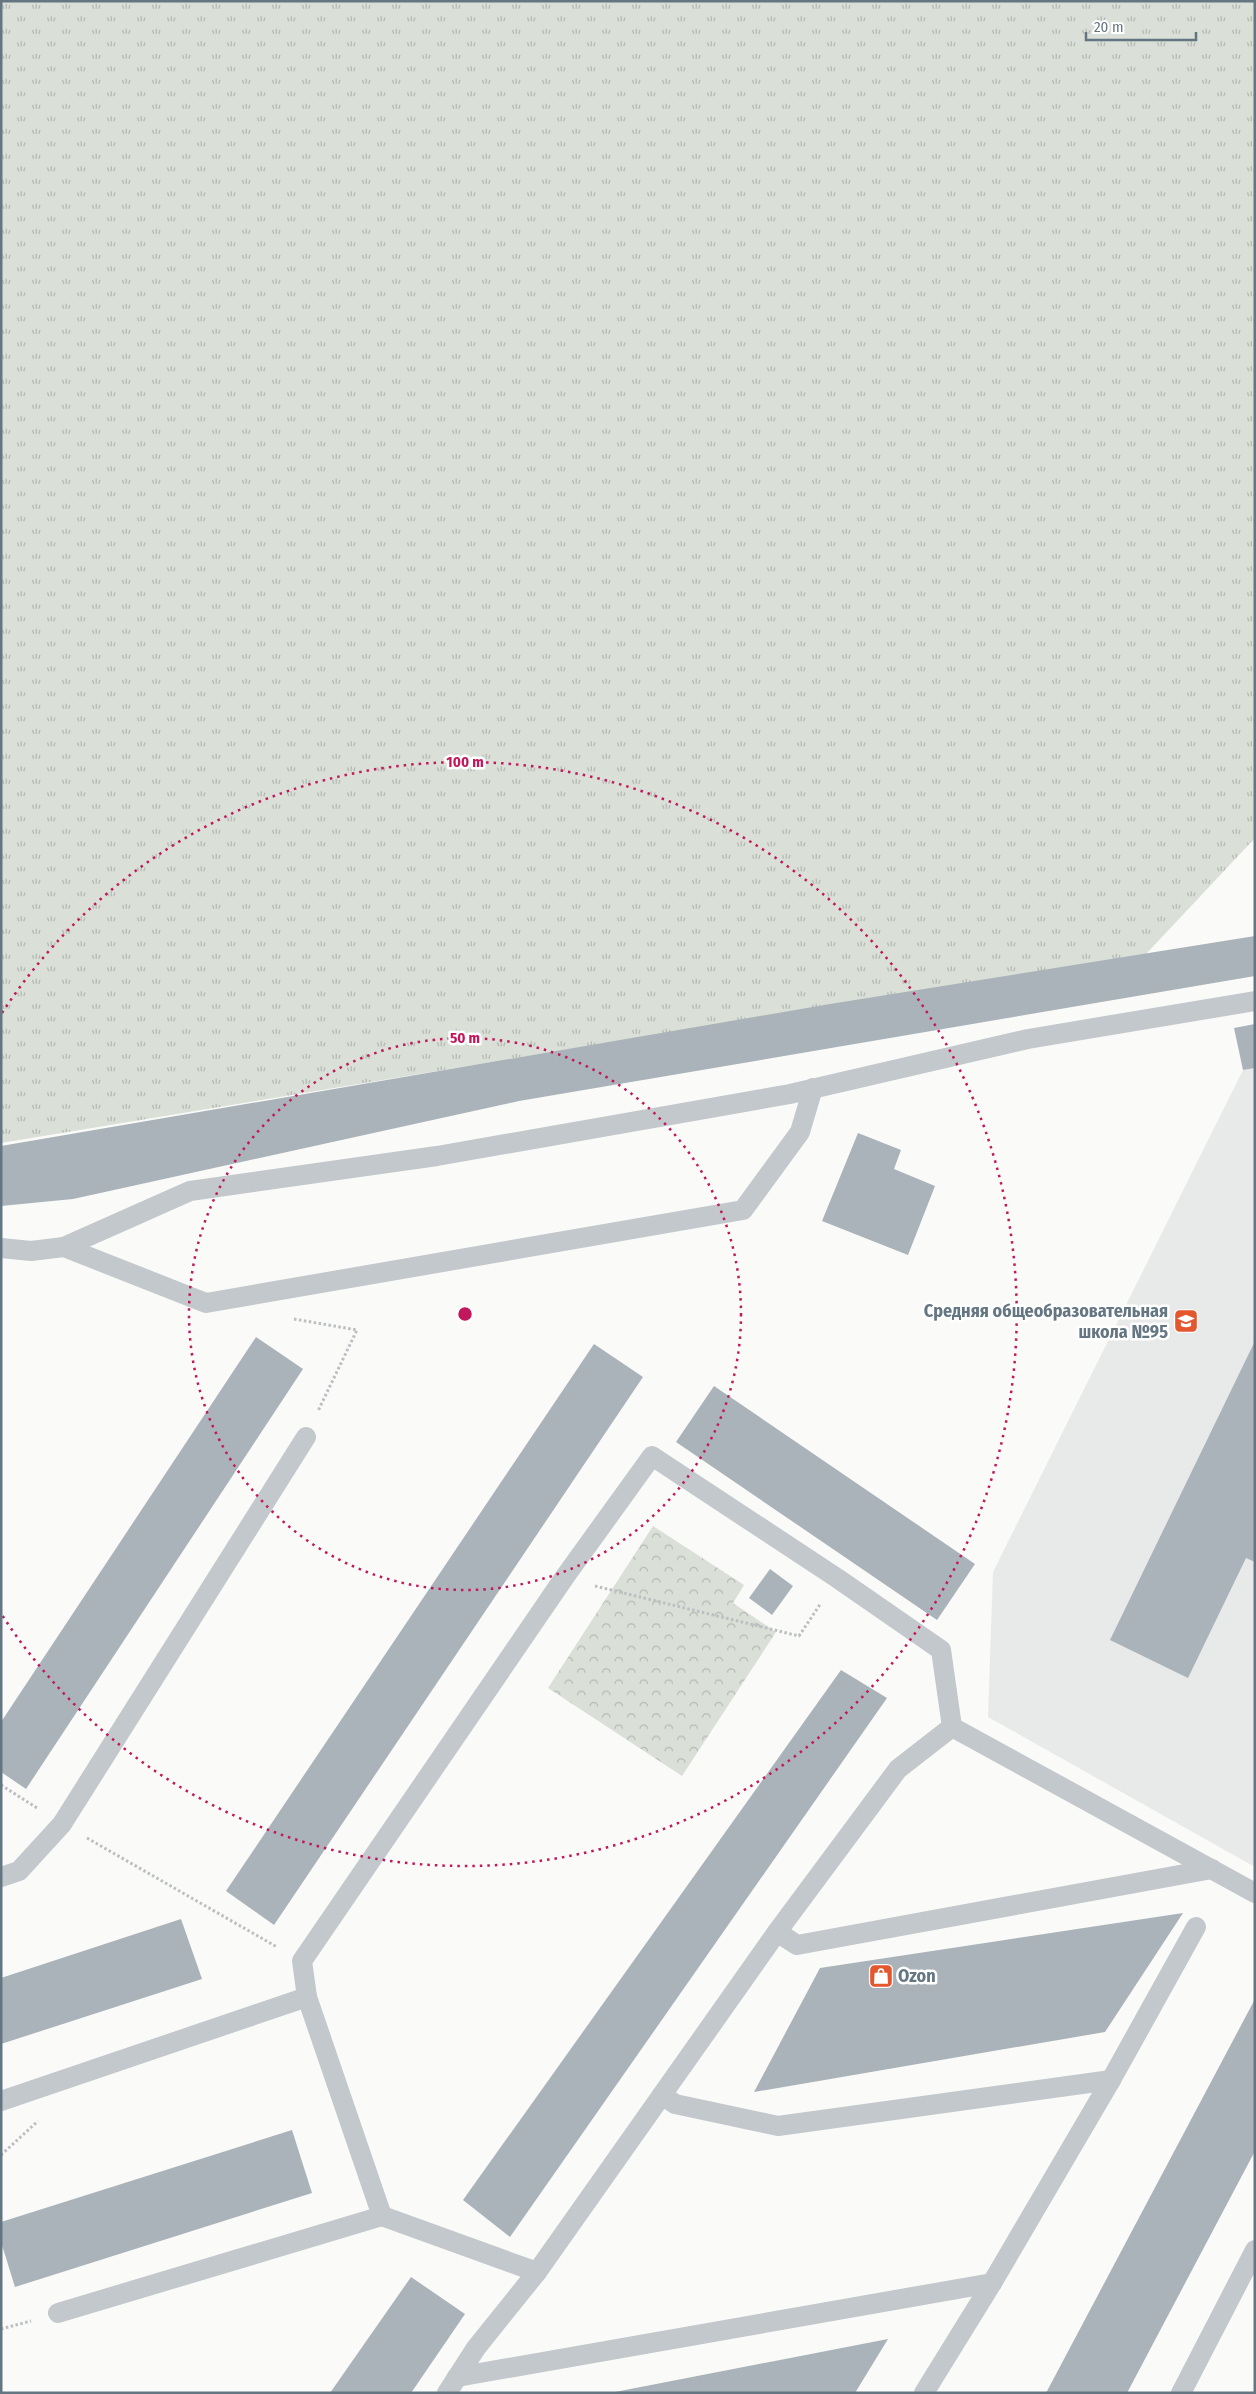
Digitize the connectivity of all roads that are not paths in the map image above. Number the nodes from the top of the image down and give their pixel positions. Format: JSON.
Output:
{"nodes":[{"id":1,"x":1255,"y":1000,"type":"edge"},
{"id":2,"x":813,"y":1088,"type":"junction"},
{"id":3,"x":64,"y":1247,"type":"junction"},
{"id":4,"x":1,"y":1248,"type":"edge"},
{"id":5,"x":306,"y":1437,"type":"road end"},
{"id":6,"x":952,"y":1727,"type":"junction"},
{"id":7,"x":1212,"y":1869,"type":"junction"},
{"id":8,"x":1,"y":1877,"type":"edge"},
{"id":9,"x":1255,"y":1893,"type":"edge"},
{"id":10,"x":1196,"y":1927,"type":"dead end"},
{"id":11,"x":777,"y":1932,"type":"junction"},
{"id":12,"x":307,"y":1997,"type":"junction"},
{"id":13,"x":1111,"y":2080,"type":"junction"},
{"id":14,"x":662,"y":2095,"type":"junction"},
{"id":15,"x":1,"y":2101,"type":"edge"},
{"id":16,"x":382,"y":2216,"type":"junction"},
{"id":17,"x":1255,"y":2250,"type":"edge"},
{"id":18,"x":537,"y":2272,"type":"junction"},
{"id":19,"x":992,"y":2283,"type":"junction"},
{"id":20,"x":58,"y":2313,"type":"dead end"},
{"id":21,"x":452,"y":2385,"type":"edge"},
{"id":22,"x":924,"y":2393,"type":"edge"},
{"id":23,"x":1180,"y":2393,"type":"edge"}],
"edges":[{"from":1,"to":2,"type":"lane"},
{"from":2,"to":3,"type":"lane"},
{"from":2,"to":3,"type":"lane"},
{"from":3,"to":4,"type":"lane"},
{"from":5,"to":8,"type":"lane"},
{"from":6,"to":7,"type":"lane"},
{"from":6,"to":11,"type":"lane"},
{"from":6,"to":12,"type":"lane"},
{"from":7,"to":9,"type":"lane"},
{"from":7,"to":11,"type":"lane"},
{"from":10,"to":13,"type":"lane"},
{"from":11,"to":14,"type":"lane"},
{"from":12,"to":15,"type":"lane"},
{"from":12,"to":16,"type":"lane"},
{"from":13,"to":14,"type":"lane"},
{"from":13,"to":19,"type":"lane"},
{"from":14,"to":18,"type":"lane"},
{"from":16,"to":18,"type":"lane"},
{"from":16,"to":20,"type":"lane"},
{"from":17,"to":23,"type":"lane"},
{"from":18,"to":21,"type":"lane"},
{"from":19,"to":21,"type":"lane"},
{"from":19,"to":22,"type":"lane"}]}
